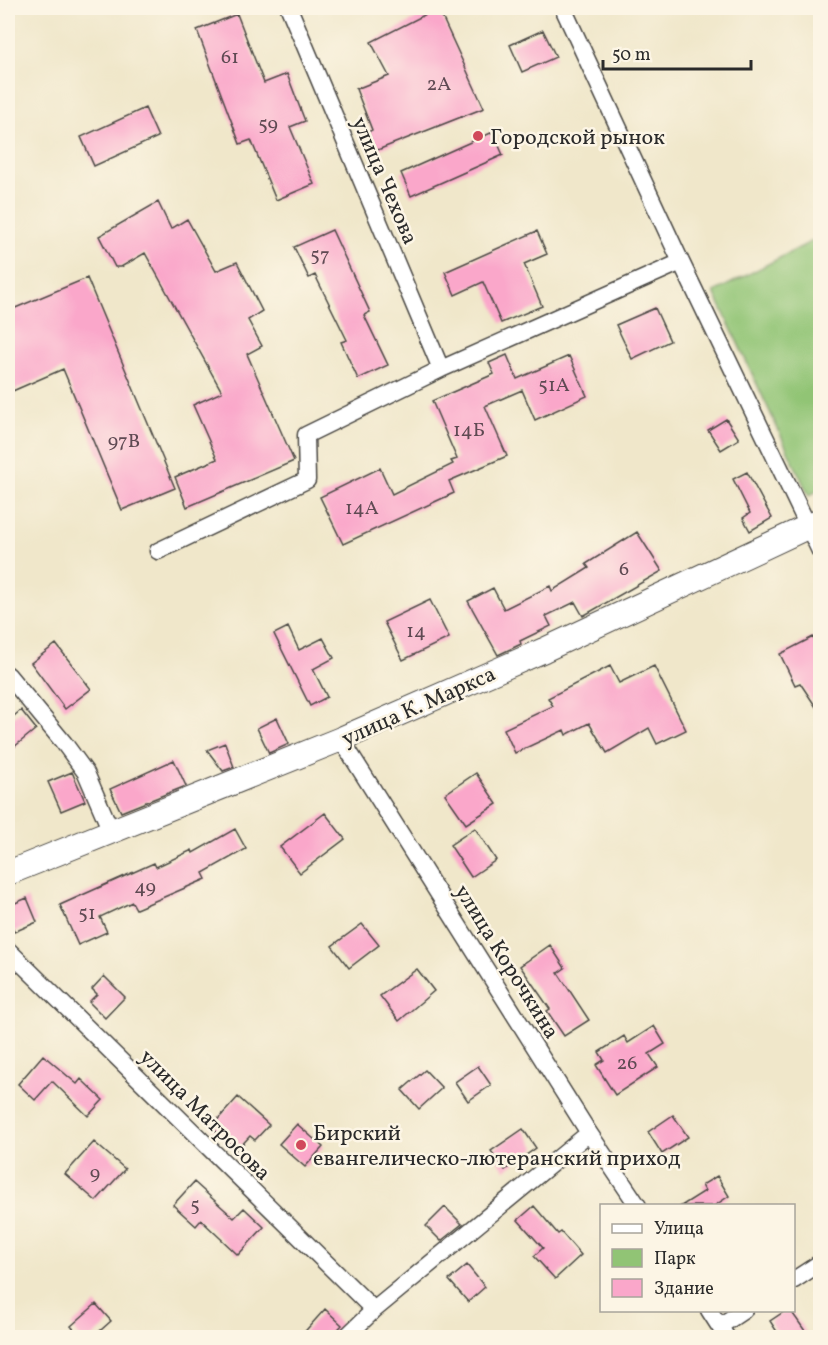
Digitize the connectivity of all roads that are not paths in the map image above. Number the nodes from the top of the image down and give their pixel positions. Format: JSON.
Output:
{"nodes":[{"id":1,"x":289,"y":8,"type":"edge"},
{"id":2,"x":563,"y":8,"type":"edge"},
{"id":3,"x":681,"y":262,"type":"junction"},
{"id":4,"x":441,"y":369,"type":"junction"},
{"id":5,"x":814,"y":525,"type":"edge"},
{"id":6,"x":158,"y":551,"type":"dead end"},
{"id":7,"x":820,"y":551,"type":"edge"},
{"id":8,"x":8,"y":675,"type":"edge"},
{"id":9,"x":341,"y":739,"type":"junction"},
{"id":10,"x":111,"y":831,"type":"junction"},
{"id":11,"x":8,"y":873,"type":"edge"},
{"id":12,"x":8,"y":950,"type":"edge"},
{"id":13,"x":589,"y":1133,"type":"junction"},
{"id":14,"x":637,"y":1204,"type":"edge"},
{"id":15,"x":820,"y":1263,"type":"edge"},
{"id":16,"x":795,"y":1279,"type":"edge"},
{"id":17,"x":374,"y":1310,"type":"junction"},
{"id":18,"x":710,"y":1312,"type":"edge"},
{"id":19,"x":743,"y":1312,"type":"edge"},
{"id":20,"x":724,"y":1332,"type":"edge"},
{"id":21,"x":345,"y":1338,"type":"edge"}],
"edges":[{"from":1,"to":4,"type":"street","name":"улица Чехова"},
{"from":2,"to":3,"type":"street"},
{"from":3,"to":4,"type":"street"},
{"from":3,"to":5,"type":"street"},
{"from":4,"to":6,"type":"street"},
{"from":5,"to":7,"type":"street"},
{"from":5,"to":9,"type":"main road","name":"улица К. Маркса"},
{"from":8,"to":10,"type":"street"},
{"from":9,"to":10,"type":"main road","name":"улица К. Маркса"},
{"from":9,"to":13,"type":"street","name":"улица Корочкина"},
{"from":10,"to":11,"type":"main road","name":"улица К. Маркса"},
{"from":12,"to":17,"type":"street","name":"улица Матросова"},
{"from":13,"to":14,"type":"street","name":"улица Корочкина"},
{"from":13,"to":17,"type":"street"},
{"from":15,"to":16,"type":"street"},
{"from":17,"to":21,"type":"street"},
{"from":18,"to":20,"type":"street"},
{"from":19,"to":20,"type":"street"}]}
